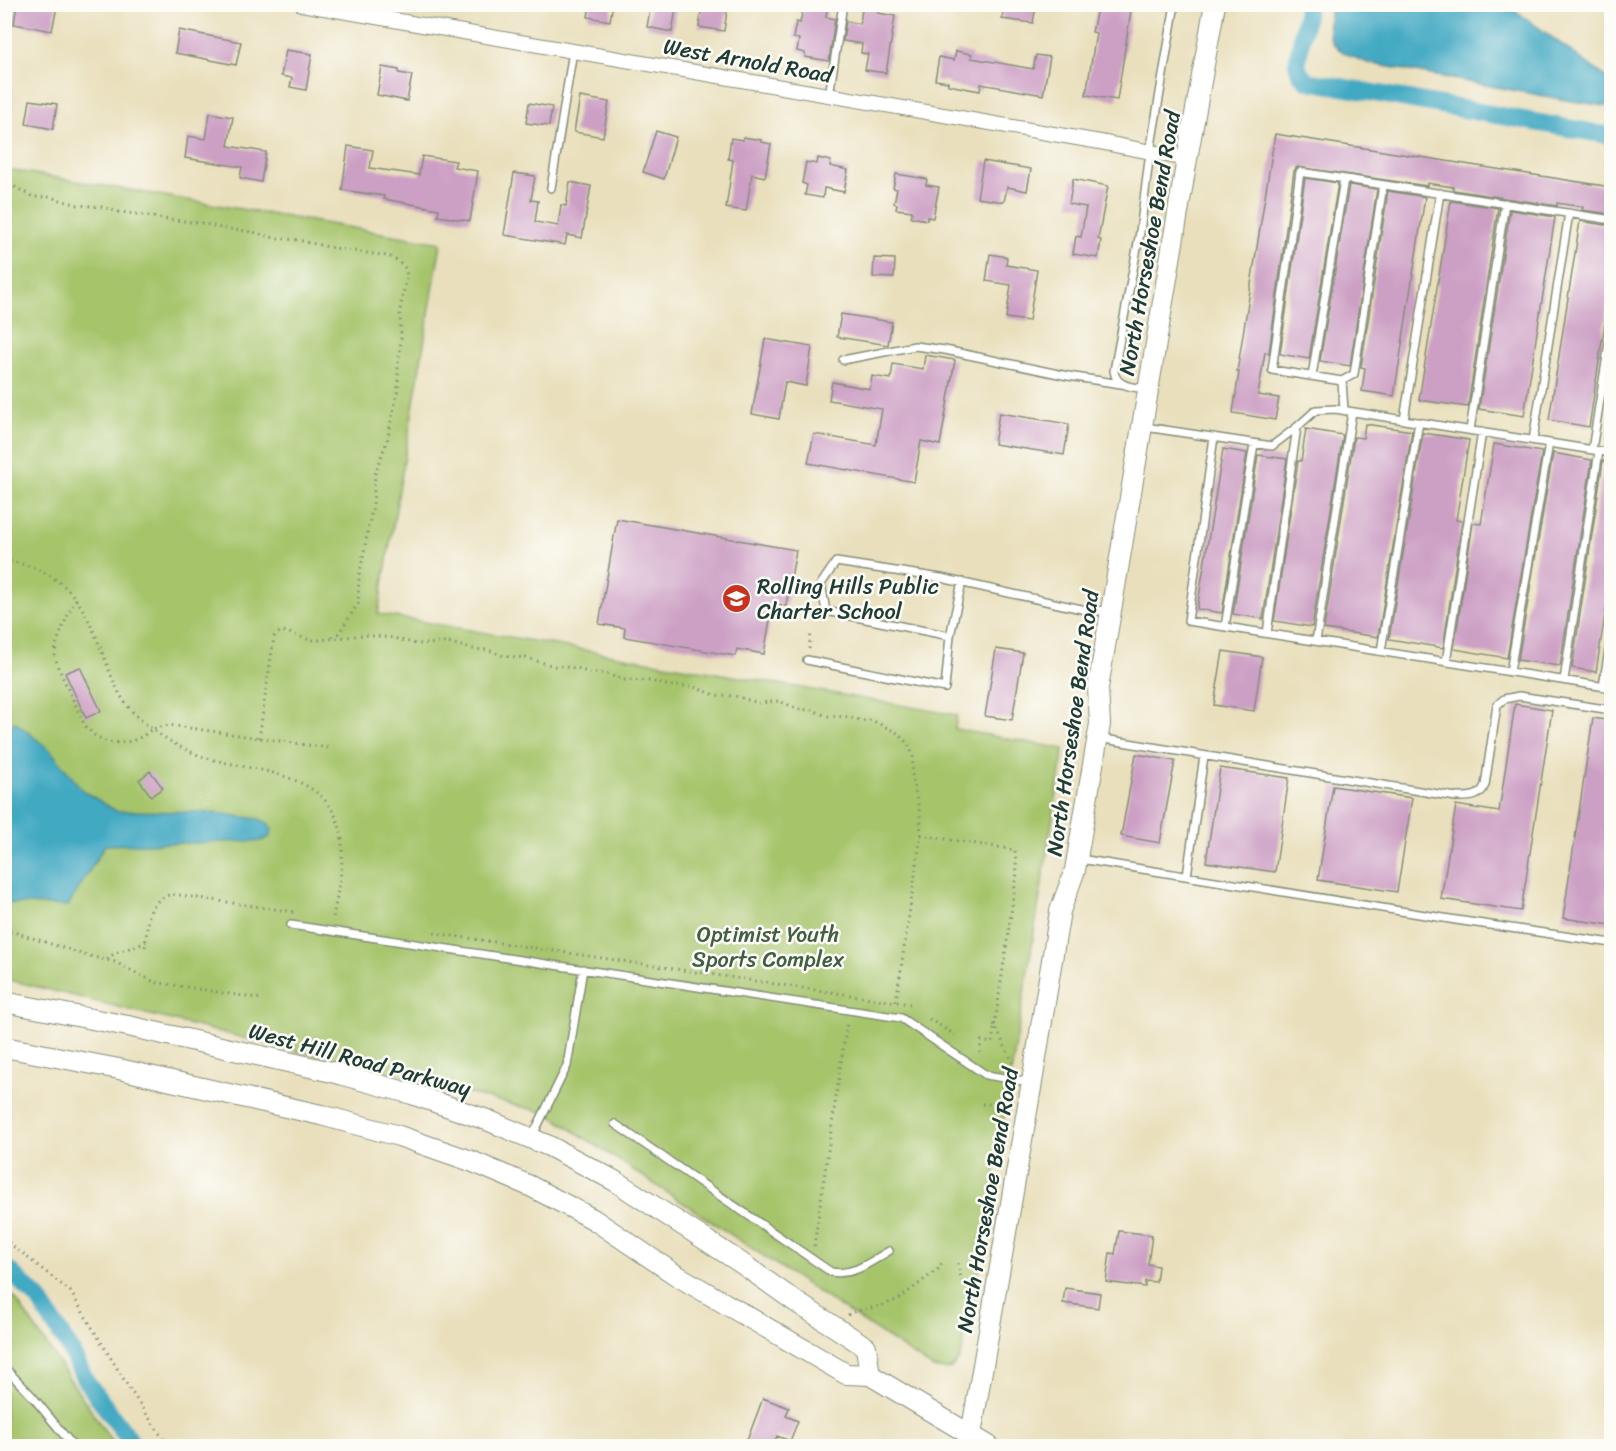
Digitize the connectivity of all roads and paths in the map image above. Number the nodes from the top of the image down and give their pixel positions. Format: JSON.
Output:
{"nodes":[{"id":1,"x":301,"y":4,"type":"edge"},
{"id":2,"x":843,"y":4,"type":"edge"},
{"id":3,"x":1174,"y":4,"type":"edge"},
{"id":4,"x":1215,"y":4,"type":"edge"},
{"id":5,"x":573,"y":51,"type":"junction"},
{"id":6,"x":829,"y":96,"type":"junction"},
{"id":7,"x":1150,"y":152,"type":"junction"},
{"id":8,"x":1187,"y":159,"type":"junction"},
{"id":9,"x":1344,"y":179,"type":"junction"},
{"id":10,"x":4,"y":181,"type":"edge"},
{"id":11,"x":1383,"y":184,"type":"junction"},
{"id":12,"x":551,"y":188,"type":"dead end"},
{"id":13,"x":1440,"y":193,"type":"junction"},
{"id":14,"x":1505,"y":203,"type":"junction"},
{"id":15,"x":1569,"y":213,"type":"junction"},
{"id":16,"x":1611,"y":220,"type":"edge"},
{"id":17,"x":1611,"y":324,"type":"edge"},
{"id":18,"x":843,"y":360,"type":"dead end"},
{"id":19,"x":1312,"y":376,"type":"junction"},
{"id":20,"x":1342,"y":381,"type":"junction"},
{"id":21,"x":1121,"y":384,"type":"junction"},
{"id":22,"x":1148,"y":389,"type":"junction"},
{"id":23,"x":1344,"y":410,"type":"junction"},
{"id":24,"x":1352,"y":412,"type":"junction"},
{"id":25,"x":1404,"y":420,"type":"junction"},
{"id":26,"x":1419,"y":422,"type":"junction"},
{"id":27,"x":1142,"y":426,"type":"junction"},
{"id":28,"x":1297,"y":427,"type":"junction"},
{"id":29,"x":1470,"y":430,"type":"junction"},
{"id":30,"x":1482,"y":432,"type":"junction"},
{"id":31,"x":1215,"y":437,"type":"junction"},
{"id":32,"x":1533,"y":440,"type":"junction"},
{"id":33,"x":1549,"y":443,"type":"junction"},
{"id":34,"x":1254,"y":444,"type":"junction"},
{"id":35,"x":1595,"y":450,"type":"junction"},
{"id":36,"x":1611,"y":453,"type":"edge"},
{"id":37,"x":4,"y":560,"type":"edge"},
{"id":38,"x":962,"y":582,"type":"junction"},
{"id":39,"x":76,"y":599,"type":"junction"},
{"id":40,"x":1112,"y":607,"type":"junction"},
{"id":41,"x":1225,"y":627,"type":"junction"},
{"id":42,"x":1611,"y":632,"type":"edge"},
{"id":43,"x":811,"y":633,"type":"dead end"},
{"id":44,"x":1266,"y":633,"type":"junction"},
{"id":45,"x":950,"y":636,"type":"junction"},
{"id":46,"x":328,"y":639,"type":"junction"},
{"id":47,"x":1316,"y":641,"type":"junction"},
{"id":48,"x":1381,"y":651,"type":"junction"},
{"id":49,"x":807,"y":660,"type":"joint"},
{"id":50,"x":1446,"y":662,"type":"junction"},
{"id":51,"x":1510,"y":672,"type":"junction"},
{"id":52,"x":1564,"y":680,"type":"junction"},
{"id":53,"x":1603,"y":686,"type":"junction"},
{"id":54,"x":1611,"y":688,"type":"edge"},
{"id":55,"x":1611,"y":710,"type":"edge"},
{"id":56,"x":152,"y":729,"type":"junction"},
{"id":57,"x":259,"y":738,"type":"junction"},
{"id":58,"x":1098,"y":738,"type":"junction"},
{"id":59,"x":329,"y":748,"type":"dead end"},
{"id":60,"x":1204,"y":756,"type":"junction"},
{"id":61,"x":921,"y":835,"type":"junction"},
{"id":62,"x":1077,"y":858,"type":"junction"},
{"id":63,"x":1187,"y":876,"type":"junction"},
{"id":64,"x":333,"y":918,"type":"dead end"},
{"id":65,"x":291,"y":925,"type":"dead end"},
{"id":66,"x":4,"y":931,"type":"edge"},
{"id":67,"x":146,"y":942,"type":"dead end"},
{"id":68,"x":1611,"y":943,"type":"edge"},
{"id":69,"x":107,"y":959,"type":"junction"},
{"id":70,"x":583,"y":969,"type":"junction"},
{"id":71,"x":262,"y":999,"type":"dead end"},
{"id":72,"x":4,"y":1002,"type":"edge"},
{"id":73,"x":896,"y":1002,"type":"dead end"},
{"id":74,"x":929,"y":1019,"type":"dead end"},
{"id":75,"x":847,"y":1020,"type":"dead end"},
{"id":76,"x":994,"y":1024,"type":"junction"},
{"id":77,"x":955,"y":1035,"type":"dead end"},
{"id":78,"x":4,"y":1047,"type":"edge"},
{"id":79,"x":980,"y":1053,"type":"dead end"},
{"id":80,"x":1012,"y":1063,"type":"dead end"},
{"id":81,"x":1032,"y":1082,"type":"junction"},
{"id":82,"x":1008,"y":1098,"type":"dead end"},
{"id":83,"x":982,"y":1104,"type":"dead end"},
{"id":84,"x":615,"y":1124,"type":"dead end"},
{"id":85,"x":531,"y":1139,"type":"junction"},
{"id":86,"x":4,"y":1239,"type":"edge"},
{"id":87,"x":814,"y":1246,"type":"dead end"},
{"id":88,"x":889,"y":1251,"type":"dead end"},
{"id":89,"x":943,"y":1261,"type":"dead end"},
{"id":90,"x":958,"y":1263,"type":"dead end"},
{"id":91,"x":976,"y":1299,"type":"dead end"},
{"id":92,"x":845,"y":1317,"type":"dead end"},
{"id":93,"x":4,"y":1367,"type":"edge"},
{"id":94,"x":870,"y":1375,"type":"junction"},
{"id":95,"x":970,"y":1441,"type":"edge"},
{"id":96,"x":74,"y":1446,"type":"edge"},
{"id":97,"x":168,"y":1446,"type":"edge"},
{"id":98,"x":989,"y":1446,"type":"edge"}],
"edges":[{"from":1,"to":5,"type":"street","name":"West Arnold Road"},
{"from":2,"to":6,"type":"lane"},
{"from":3,"to":7,"type":"lane"},
{"from":4,"to":8,"type":"street","name":"North Horseshoe Bend Road"},
{"from":5,"to":6,"type":"street","name":"West Arnold Road"},
{"from":5,"to":12,"type":"lane"},
{"from":6,"to":7,"type":"street","name":"West Arnold Road"},
{"from":7,"to":8,"type":"street","name":"West Arnold Road"},
{"from":7,"to":21,"type":"lane"},
{"from":8,"to":22,"type":"street","name":"North Horseshoe Bend Road"},
{"from":9,"to":11,"type":"lane"},
{"from":9,"to":19,"type":"lane"},
{"from":9,"to":19,"type":"lane"},
{"from":10,"to":46,"type":"path"},
{"from":11,"to":13,"type":"lane"},
{"from":11,"to":20,"type":"lane"},
{"from":13,"to":14,"type":"lane"},
{"from":13,"to":25,"type":"lane"},
{"from":14,"to":15,"type":"lane"},
{"from":14,"to":29,"type":"lane"},
{"from":15,"to":16,"type":"lane"},
{"from":15,"to":32,"type":"lane"},
{"from":17,"to":35,"type":"lane"},
{"from":18,"to":21,"type":"lane"},
{"from":19,"to":20,"type":"lane"},
{"from":20,"to":23,"type":"lane"},
{"from":21,"to":22,"type":"lane"},
{"from":22,"to":27,"type":"street","name":"North Horseshoe Bend Road"},
{"from":23,"to":24,"type":"lane"},
{"from":23,"to":28,"type":"lane"},
{"from":24,"to":25,"type":"lane"},
{"from":24,"to":47,"type":"lane"},
{"from":25,"to":26,"type":"lane"},
{"from":26,"to":29,"type":"lane"},
{"from":26,"to":48,"type":"lane"},
{"from":27,"to":31,"type":"lane"},
{"from":27,"to":40,"type":"street","name":"North Horseshoe Bend Road"},
{"from":28,"to":34,"type":"lane"},
{"from":28,"to":44,"type":"lane"},
{"from":29,"to":30,"type":"lane"},
{"from":30,"to":32,"type":"lane"},
{"from":30,"to":50,"type":"lane"},
{"from":31,"to":34,"type":"lane"},
{"from":31,"to":41,"type":"lane"},
{"from":32,"to":33,"type":"lane"},
{"from":33,"to":35,"type":"lane"},
{"from":33,"to":51,"type":"lane"},
{"from":34,"to":41,"type":"lane"},
{"from":35,"to":36,"type":"lane"},
{"from":35,"to":52,"type":"lane"},
{"from":37,"to":39,"type":"path"},
{"from":38,"to":40,"type":"lane"},
{"from":38,"to":45,"type":"lane"},
{"from":38,"to":45,"type":"lane"},
{"from":39,"to":56,"type":"path"},
{"from":39,"to":56,"type":"path"},
{"from":40,"to":58,"type":"street","name":"North Horseshoe Bend Road"},
{"from":41,"to":44,"type":"lane"},
{"from":42,"to":53,"type":"lane"},
{"from":43,"to":49,"type":"path"},
{"from":44,"to":47,"type":"lane"},
{"from":45,"to":49,"type":"lane"},
{"from":46,"to":57,"type":"path"},
{"from":46,"to":61,"type":"path"},
{"from":47,"to":48,"type":"lane"},
{"from":48,"to":50,"type":"lane"},
{"from":50,"to":51,"type":"lane"},
{"from":51,"to":52,"type":"lane"},
{"from":52,"to":53,"type":"lane"},
{"from":53,"to":54,"type":"lane"},
{"from":55,"to":60,"type":"lane"},
{"from":56,"to":57,"type":"path"},
{"from":56,"to":64,"type":"path"},
{"from":57,"to":59,"type":"path"},
{"from":58,"to":60,"type":"lane"},
{"from":58,"to":62,"type":"street","name":"North Horseshoe Bend Road"},
{"from":60,"to":63,"type":"lane"},
{"from":61,"to":73,"type":"path"},
{"from":61,"to":76,"type":"path"},
{"from":62,"to":63,"type":"lane"},
{"from":62,"to":81,"type":"street","name":"North Horseshoe Bend Road"},
{"from":63,"to":68,"type":"lane"},
{"from":65,"to":70,"type":"lane"},
{"from":66,"to":69,"type":"path"},
{"from":67,"to":69,"type":"path"},
{"from":69,"to":71,"type":"path"},
{"from":70,"to":81,"type":"lane"},
{"from":70,"to":85,"type":"lane"},
{"from":72,"to":85,"type":"street","name":"West Hill Road Parkway"},
{"from":74,"to":77,"type":"path"},
{"from":75,"to":87,"type":"path"},
{"from":76,"to":79,"type":"path"},
{"from":76,"to":80,"type":"path"},
{"from":78,"to":94,"type":"street"},
{"from":81,"to":95,"type":"street","name":"North Horseshoe Bend Road"},
{"from":82,"to":83,"type":"path"},
{"from":84,"to":88,"type":"lane"},
{"from":85,"to":94,"type":"street","name":"West Hill Road Parkway"},
{"from":86,"to":97,"type":"path"},
{"from":89,"to":92,"type":"path"},
{"from":90,"to":91,"type":"path"},
{"from":93,"to":96,"type":"lane"},
{"from":94,"to":95,"type":"street"},
{"from":95,"to":98,"type":"street"}]}
